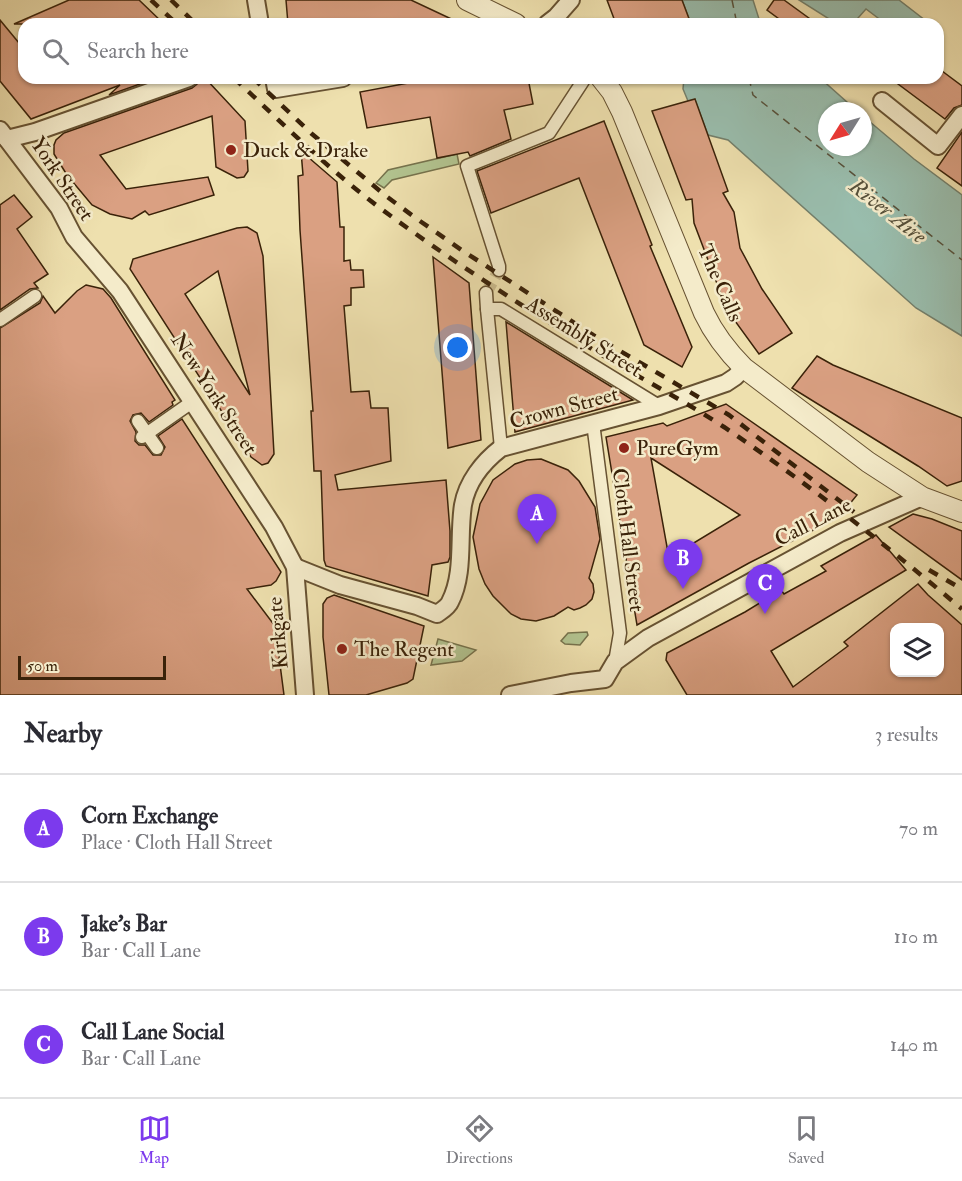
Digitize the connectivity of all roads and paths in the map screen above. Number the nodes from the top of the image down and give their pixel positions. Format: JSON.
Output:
{"nodes":[{"id":1,"x":256,"y":0,"type":"edge"},
{"id":2,"x":467,"y":0,"type":"edge"},
{"id":3,"x":571,"y":0,"type":"edge"},
{"id":4,"x":259,"y":18,"type":"edge"},
{"id":5,"x":501,"y":18,"type":"edge"},
{"id":6,"x":554,"y":18,"type":"edge"},
{"id":7,"x":172,"y":84,"type":"edge"},
{"id":8,"x":581,"y":84,"type":"edge"},
{"id":9,"x":606,"y":84,"type":"edge"},
{"id":10,"x":882,"y":101,"type":"dead end"},
{"id":11,"x":962,"y":115,"type":"edge"},
{"id":12,"x":4,"y":135,"type":"edge"},
{"id":13,"x":87,"y":253,"type":"joint"},
{"id":14,"x":498,"y":270,"type":"tunnel mouth"},
{"id":15,"x":486,"y":293,"type":"tunnel mouth"},
{"id":16,"x":35,"y":296,"type":"dead end"},
{"id":17,"x":488,"y":309,"type":"junction"},
{"id":18,"x":0,"y":320,"type":"edge"},
{"id":19,"x":744,"y":368,"type":"junction"},
{"id":20,"x":192,"y":402,"type":"junction"},
{"id":21,"x":659,"y":406,"type":"junction"},
{"id":22,"x":138,"y":421,"type":"dead end"},
{"id":23,"x":592,"y":423,"type":"junction"},
{"id":24,"x":144,"y":435,"type":"junction"},
{"id":25,"x":157,"y":448,"type":"dead end"},
{"id":26,"x":501,"y":448,"type":"junction"},
{"id":27,"x":922,"y":496,"type":"junction"},
{"id":28,"x":962,"y":512,"type":"edge"},
{"id":29,"x":295,"y":567,"type":"junction"},
{"id":30,"x":615,"y":662,"type":"junction"},
{"id":31,"x":305,"y":695,"type":"edge"},
{"id":32,"x":510,"y":695,"type":"edge"}],
"edges":[{"from":1,"to":4,"type":"street"},
{"from":2,"to":5,"type":"street"},
{"from":3,"to":6,"type":"street"},
{"from":7,"to":12,"type":"street"},
{"from":8,"to":14,"type":"street"},
{"from":9,"to":19,"type":"street","name":"The Calls"},
{"from":10,"to":11,"type":"street"},
{"from":12,"to":13,"type":"street","name":"York Street"},
{"from":13,"to":20,"type":"street","name":"New York Street"},
{"from":15,"to":17,"type":"street"},
{"from":16,"to":18,"type":"street"},
{"from":17,"to":21,"type":"street","name":"Assembly Street"},
{"from":17,"to":26,"type":"street"},
{"from":19,"to":21,"type":"street","name":"Crown Street"},
{"from":19,"to":27,"type":"street","name":"The Calls"},
{"from":20,"to":24,"type":"street"},
{"from":20,"to":29,"type":"street","name":"New York Street"},
{"from":21,"to":23,"type":"street","name":"Crown Street"},
{"from":22,"to":24,"type":"street"},
{"from":23,"to":26,"type":"street","name":"Crown Street"},
{"from":23,"to":30,"type":"street","name":"Cloth Hall Street"},
{"from":24,"to":25,"type":"street"},
{"from":26,"to":29,"type":"street","name":"Crown Street"},
{"from":27,"to":28,"type":"street"},
{"from":27,"to":30,"type":"street","name":"Call Lane"},
{"from":29,"to":31,"type":"street","name":"Kirkgate"},
{"from":30,"to":32,"type":"street","name":"Call Lane"}]}
